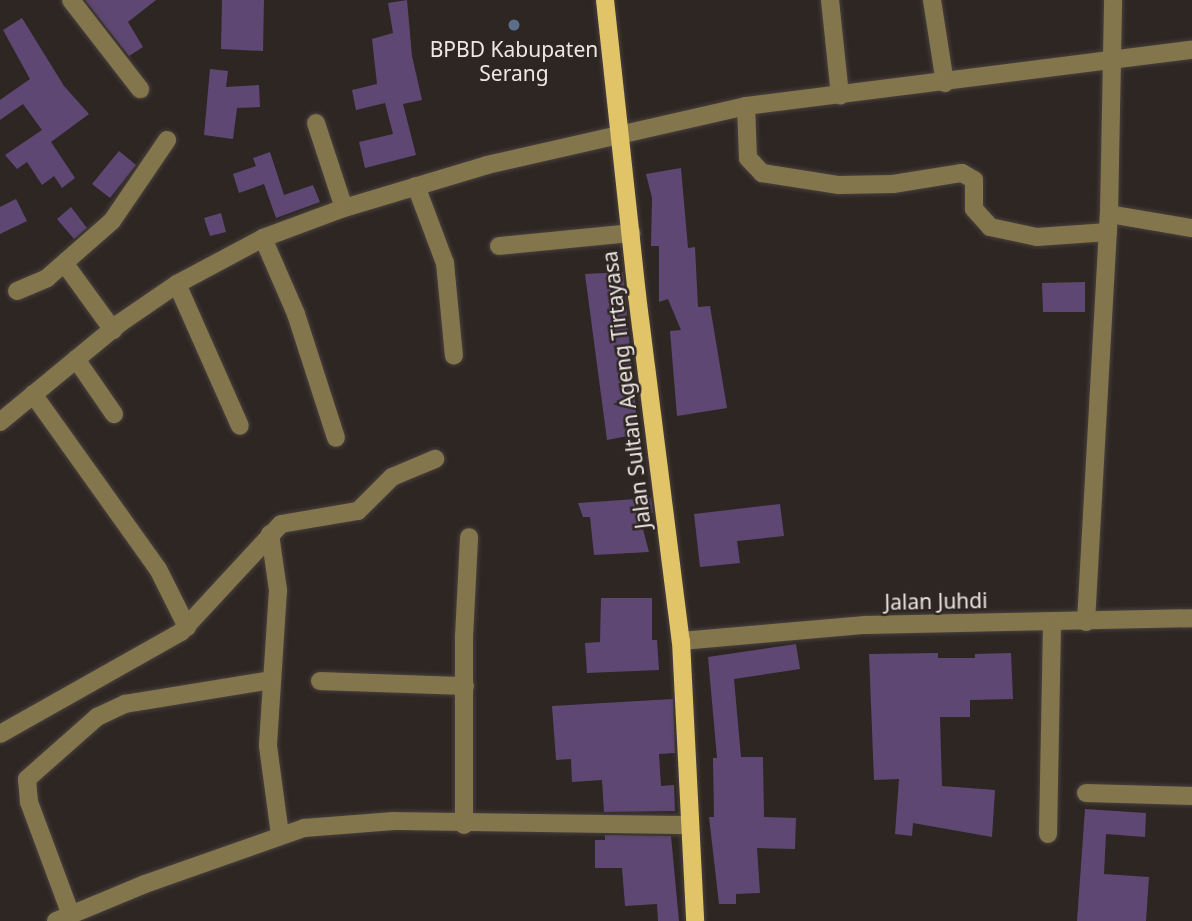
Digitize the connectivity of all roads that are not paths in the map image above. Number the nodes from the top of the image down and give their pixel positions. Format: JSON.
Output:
{"nodes":[{"id":1,"x":71,"y":0,"type":"edge"},
{"id":2,"x":606,"y":0,"type":"edge"},
{"id":3,"x":830,"y":0,"type":"edge"},
{"id":4,"x":932,"y":0,"type":"edge"},
{"id":5,"x":1113,"y":0,"type":"edge"},
{"id":6,"x":1192,"y":50,"type":"edge"},
{"id":7,"x":1112,"y":57,"type":"junction"},
{"id":8,"x":945,"y":83,"type":"junction"},
{"id":9,"x":140,"y":89,"type":"dead end"},
{"id":10,"x":840,"y":95,"type":"junction"},
{"id":11,"x":746,"y":106,"type":"junction"},
{"id":12,"x":316,"y":124,"type":"dead end"},
{"id":13,"x":621,"y":133,"type":"junction"},
{"id":14,"x":167,"y":139,"type":"dead end"},
{"id":15,"x":416,"y":186,"type":"junction"},
{"id":16,"x":344,"y":208,"type":"junction"},
{"id":17,"x":1109,"y":223,"type":"junction"},
{"id":18,"x":1192,"y":228,"type":"edge"},
{"id":19,"x":631,"y":233,"type":"junction"},
{"id":20,"x":263,"y":238,"type":"junction"},
{"id":21,"x":499,"y":246,"type":"dead end"},
{"id":22,"x":65,"y":264,"type":"junction"},
{"id":23,"x":177,"y":285,"type":"junction"},
{"id":24,"x":17,"y":291,"type":"dead end"},
{"id":25,"x":113,"y":330,"type":"junction"},
{"id":26,"x":454,"y":356,"type":"dead end"},
{"id":27,"x":76,"y":359,"type":"junction"},
{"id":28,"x":33,"y":394,"type":"junction"},
{"id":29,"x":114,"y":414,"type":"dead end"},
{"id":30,"x":0,"y":422,"type":"edge"},
{"id":31,"x":240,"y":426,"type":"dead end"},
{"id":32,"x":336,"y":438,"type":"dead end"},
{"id":33,"x":435,"y":459,"type":"dead end"},
{"id":34,"x":270,"y":534,"type":"junction"},
{"id":35,"x":469,"y":537,"type":"dead end"},
{"id":36,"x":1192,"y":618,"type":"edge"},
{"id":37,"x":1052,"y":622,"type":"junction"},
{"id":38,"x":1086,"y":622,"type":"junction"},
{"id":39,"x":187,"y":627,"type":"junction"},
{"id":40,"x":681,"y":641,"type":"junction"},
{"id":41,"x":271,"y":680,"type":"junction"},
{"id":42,"x":320,"y":681,"type":"dead end"},
{"id":43,"x":465,"y":686,"type":"junction"},
{"id":44,"x":0,"y":734,"type":"edge"},
{"id":45,"x":1086,"y":793,"type":"dead end"},
{"id":46,"x":1192,"y":796,"type":"edge"},
{"id":47,"x":464,"y":825,"type":"junction"},
{"id":48,"x":689,"y":825,"type":"junction"},
{"id":49,"x":1048,"y":834,"type":"dead end"},
{"id":50,"x":280,"y":835,"type":"junction"},
{"id":51,"x":63,"y":918,"type":"edge"},
{"id":52,"x":695,"y":921,"type":"edge"}],
"edges":[{"from":1,"to":9,"type":"street"},
{"from":2,"to":13,"type":"main road","name":"Jalan Sultan Ageng Tirtayasa"},
{"from":3,"to":10,"type":"street"},
{"from":4,"to":8,"type":"street"},
{"from":5,"to":7,"type":"street"},
{"from":6,"to":7,"type":"street"},
{"from":7,"to":8,"type":"street"},
{"from":7,"to":17,"type":"street"},
{"from":8,"to":10,"type":"street"},
{"from":10,"to":11,"type":"street"},
{"from":11,"to":13,"type":"street"},
{"from":11,"to":17,"type":"street"},
{"from":12,"to":16,"type":"street"},
{"from":13,"to":15,"type":"street"},
{"from":13,"to":19,"type":"main road","name":"Jalan Sultan Ageng Tirtayasa"},
{"from":14,"to":22,"type":"street"},
{"from":15,"to":16,"type":"street"},
{"from":15,"to":26,"type":"street"},
{"from":16,"to":20,"type":"street"},
{"from":17,"to":18,"type":"street"},
{"from":17,"to":38,"type":"street"},
{"from":19,"to":21,"type":"street"},
{"from":19,"to":40,"type":"main road","name":"Jalan Sultan Ageng Tirtayasa"},
{"from":20,"to":23,"type":"street"},
{"from":20,"to":32,"type":"street"},
{"from":22,"to":24,"type":"street"},
{"from":22,"to":25,"type":"street"},
{"from":23,"to":25,"type":"street"},
{"from":23,"to":31,"type":"street"},
{"from":25,"to":27,"type":"street"},
{"from":27,"to":28,"type":"street"},
{"from":27,"to":29,"type":"street"},
{"from":28,"to":30,"type":"street"},
{"from":28,"to":39,"type":"street"},
{"from":33,"to":34,"type":"street"},
{"from":34,"to":39,"type":"street"},
{"from":34,"to":41,"type":"street"},
{"from":35,"to":43,"type":"street"},
{"from":36,"to":38,"type":"street","name":"Jalan Juhdi"},
{"from":37,"to":38,"type":"street","name":"Jalan Juhdi"},
{"from":37,"to":40,"type":"street","name":"Jalan Juhdi"},
{"from":37,"to":49,"type":"street"},
{"from":39,"to":44,"type":"street"},
{"from":40,"to":48,"type":"main road","name":"Jalan Sultan Ageng Tirtayasa"},
{"from":41,"to":50,"type":"street"},
{"from":41,"to":51,"type":"street"},
{"from":42,"to":43,"type":"street"},
{"from":43,"to":47,"type":"street"},
{"from":45,"to":46,"type":"street"},
{"from":47,"to":48,"type":"street"},
{"from":47,"to":50,"type":"street"},
{"from":48,"to":52,"type":"main road","name":"Jalan Sultan Ageng Tirtayasa"},
{"from":50,"to":51,"type":"street"}]}
